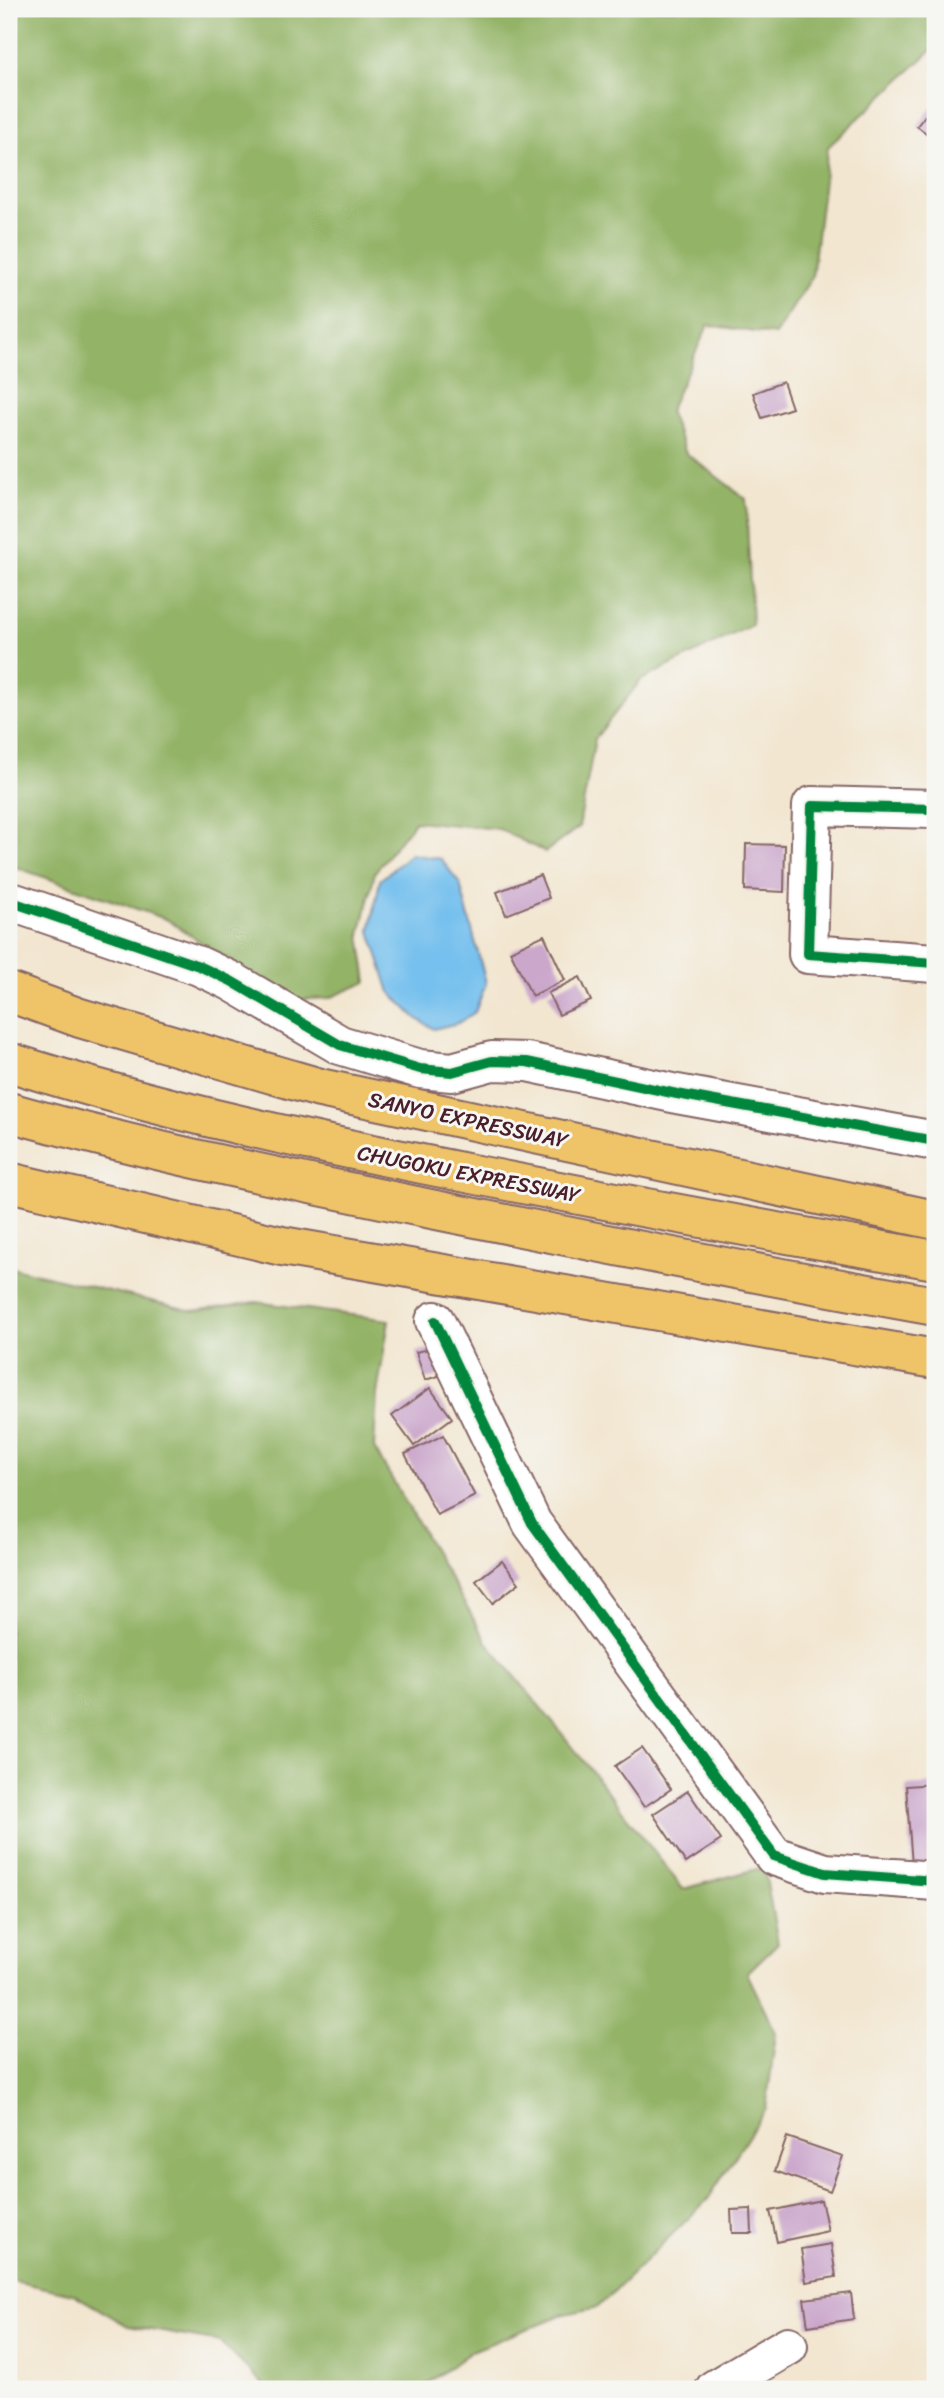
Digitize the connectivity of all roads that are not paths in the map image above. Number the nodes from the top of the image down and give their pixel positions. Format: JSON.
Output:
{"nodes":[{"id":1,"x":935,"y":809,"type":"edge"},
{"id":2,"x":9,"y":901,"type":"edge"},
{"id":3,"x":935,"y":963,"type":"edge"},
{"id":4,"x":9,"y":992,"type":"edge"},
{"id":5,"x":9,"y":1062,"type":"edge"},
{"id":6,"x":9,"y":1112,"type":"edge"},
{"id":7,"x":935,"y":1141,"type":"edge"},
{"id":8,"x":9,"y":1182,"type":"edge"},
{"id":9,"x":935,"y":1220,"type":"edge"},
{"id":10,"x":935,"y":1260,"type":"edge"},
{"id":11,"x":935,"y":1306,"type":"edge"},
{"id":12,"x":435,"y":1321,"type":"dead end"},
{"id":13,"x":935,"y":1359,"type":"edge"},
{"id":14,"x":935,"y":1881,"type":"edge"},
{"id":15,"x":788,"y":2346,"type":"dead end"},
{"id":16,"x":715,"y":2389,"type":"edge"}],
"edges":[{"from":1,"to":3,"type":"street"},
{"from":2,"to":7,"type":"street"},
{"from":4,"to":9,"type":"highway","name":"SANYO EXPRESSWAY"},
{"from":5,"to":10,"type":"highway","name":"CHUGOKU EXPRESSWAY"},
{"from":6,"to":11,"type":"highway","name":"CHUGOKU EXPRESSWAY"},
{"from":8,"to":13,"type":"highway"},
{"from":12,"to":14,"type":"street"},
{"from":15,"to":16,"type":"street"}]}
